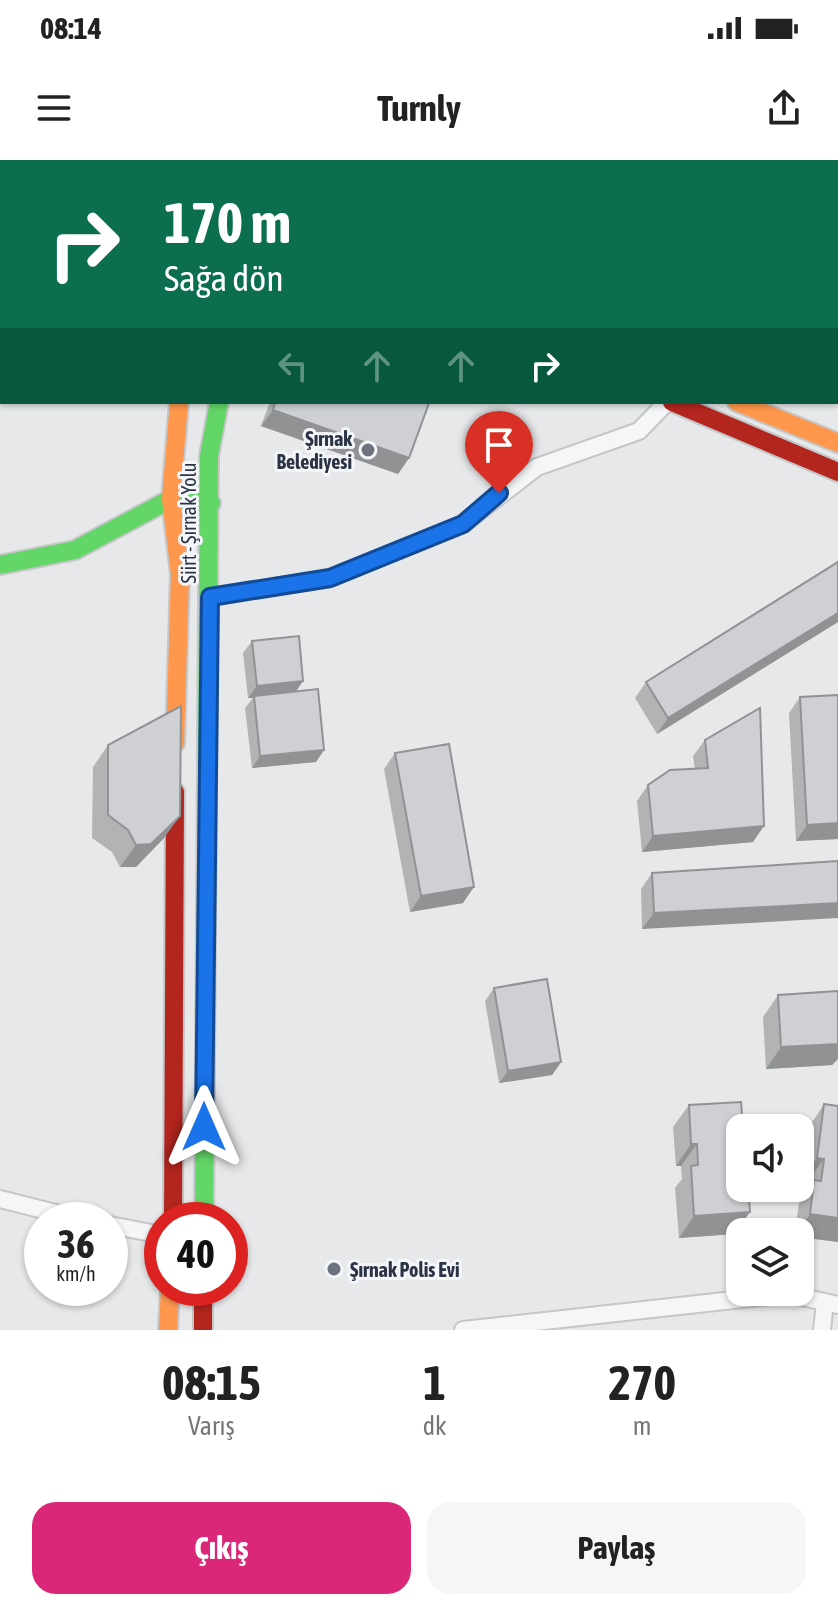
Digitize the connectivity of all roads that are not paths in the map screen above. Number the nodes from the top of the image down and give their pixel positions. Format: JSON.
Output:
{"nodes":[{"id":1,"x":179,"y":404,"type":"edge"},
{"id":2,"x":219,"y":404,"type":"edge"},
{"id":3,"x":668,"y":404,"type":"edge"},
{"id":4,"x":675,"y":404,"type":"edge"},
{"id":5,"x":742,"y":404,"type":"edge"},
{"id":6,"x":838,"y":443,"type":"edge"},
{"id":7,"x":838,"y":472,"type":"edge"},
{"id":8,"x":171,"y":499,"type":"junction"},
{"id":9,"x":211,"y":503,"type":"junction"},
{"id":10,"x":0,"y":565,"type":"edge"},
{"id":11,"x":210,"y":597,"type":"junction"},
{"id":12,"x":0,"y":1199,"type":"edge"},
{"id":13,"x":173,"y":1202,"type":"edge"},
{"id":14,"x":204,"y":1202,"type":"edge"},
{"id":15,"x":24,"y":1205,"type":"edge"},
{"id":16,"x":832,"y":1304,"type":"edge"},
{"id":17,"x":169,"y":1306,"type":"edge"},
{"id":18,"x":203,"y":1306,"type":"edge"},
{"id":19,"x":586,"y":1323,"type":"edge"},
{"id":20,"x":168,"y":1330,"type":"edge"},
{"id":21,"x":203,"y":1330,"type":"edge"},
{"id":22,"x":463,"y":1330,"type":"edge"},
{"id":23,"x":822,"y":1330,"type":"edge"}],
"edges":[{"from":1,"to":8,"type":"street","name":"Siirt - Şırnak Yolu"},
{"from":2,"to":9,"type":"street","name":"Siirt - Şırnak Yolu"},
{"from":3,"to":11,"type":"street"},
{"from":4,"to":7,"type":"street"},
{"from":5,"to":6,"type":"street"},
{"from":8,"to":9,"type":"street"},
{"from":8,"to":10,"type":"street"},
{"from":8,"to":13,"type":"street","name":"Siirt - Şırnak Yolu"},
{"from":9,"to":11,"type":"street","name":"Siirt - Şırnak Yolu"},
{"from":11,"to":14,"type":"street","name":"Siirt - Şırnak Yolu"},
{"from":12,"to":15,"type":"street"},
{"from":16,"to":19,"type":"street"},
{"from":16,"to":23,"type":"street"},
{"from":17,"to":20,"type":"street"},
{"from":18,"to":21,"type":"street"},
{"from":19,"to":22,"type":"street"}]}
